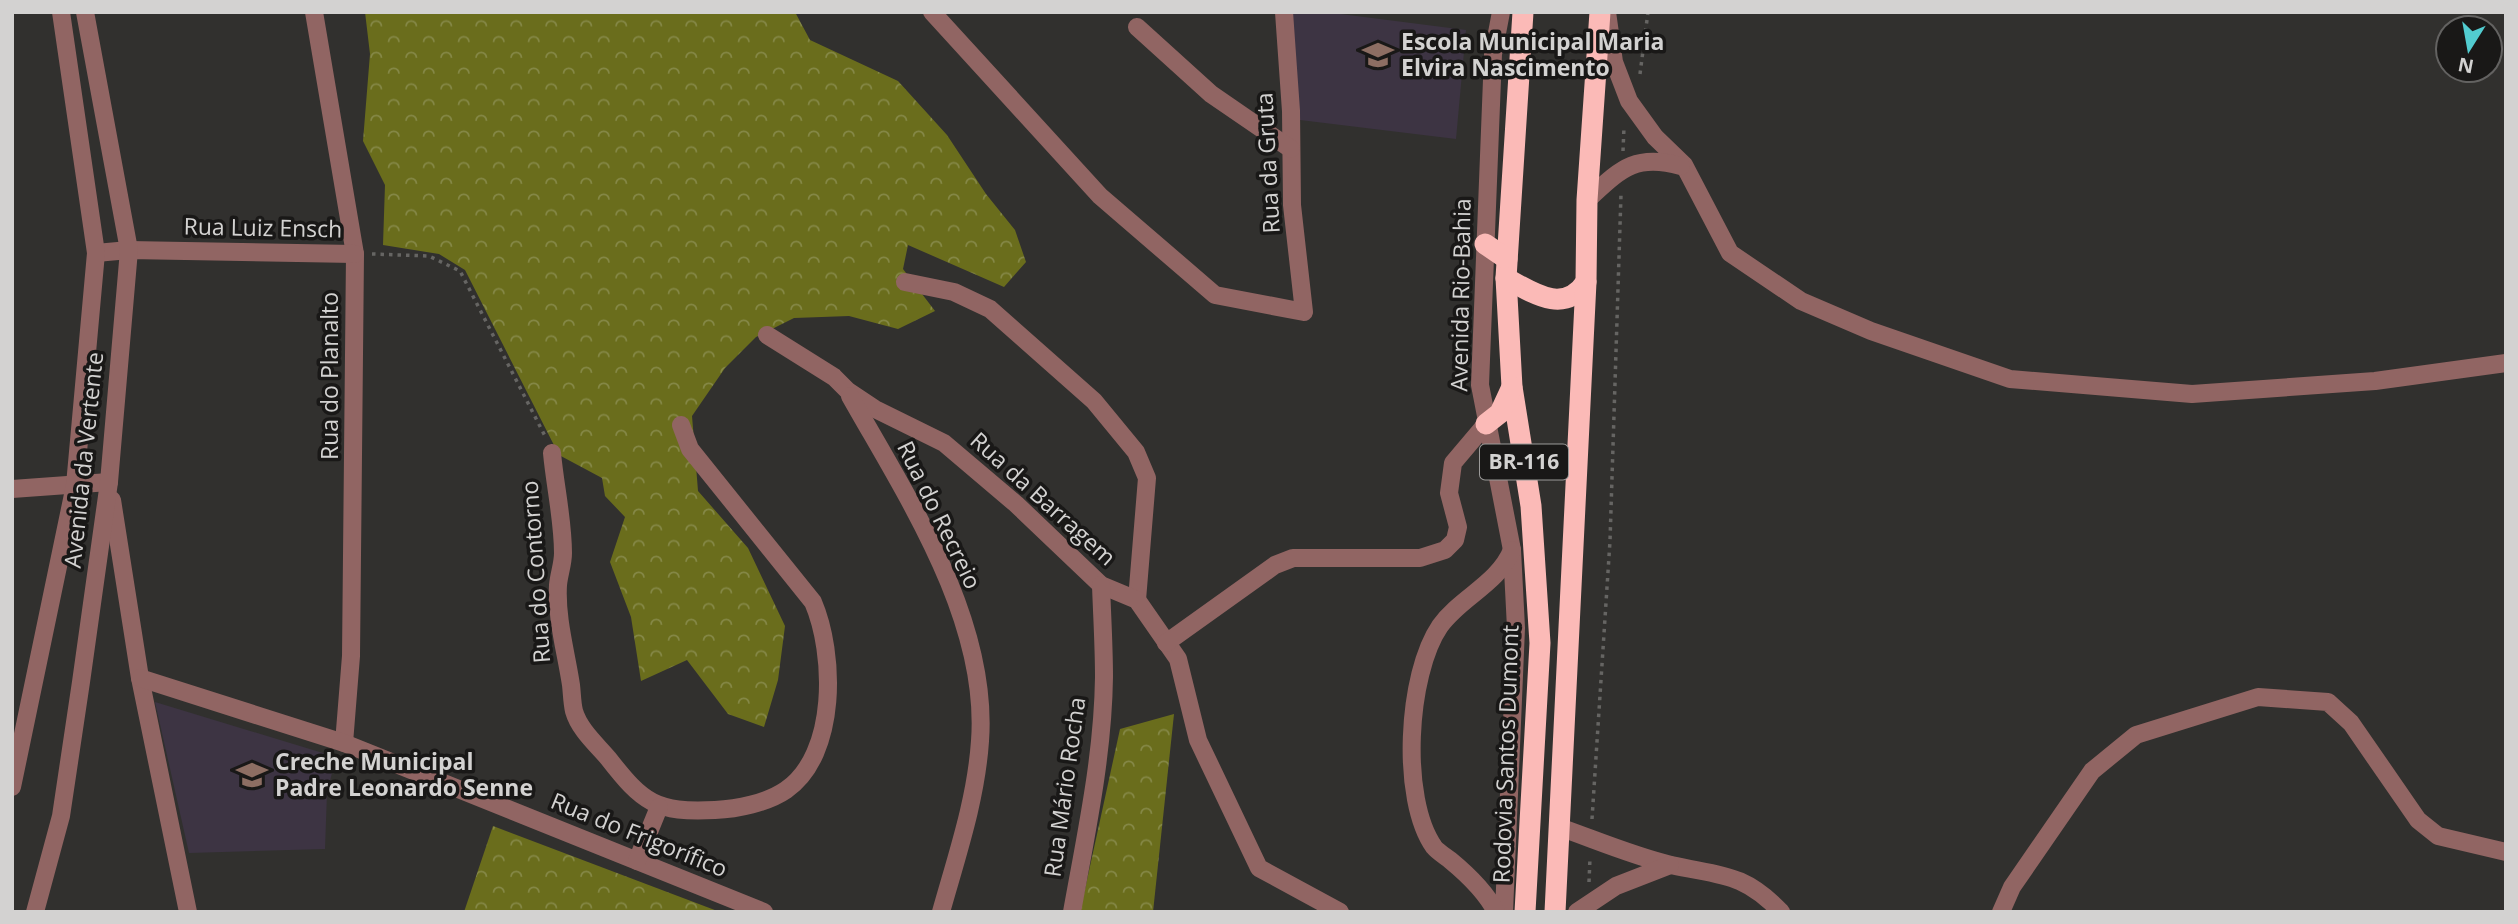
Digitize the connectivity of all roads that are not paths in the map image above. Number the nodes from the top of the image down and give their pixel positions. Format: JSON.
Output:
{"nodes":[{"id":1,"x":61,"y":12,"type":"edge"},
{"id":2,"x":85,"y":12,"type":"edge"},
{"id":3,"x":314,"y":12,"type":"edge"},
{"id":4,"x":932,"y":12,"type":"edge"},
{"id":5,"x":1284,"y":12,"type":"edge"},
{"id":6,"x":1500,"y":12,"type":"edge"},
{"id":7,"x":1523,"y":12,"type":"edge"},
{"id":8,"x":1600,"y":12,"type":"edge"},
{"id":9,"x":1607,"y":12,"type":"edge"},
{"id":10,"x":1137,"y":27,"type":"dead end"},
{"id":11,"x":1291,"y":149,"type":"junction"},
{"id":12,"x":1684,"y":165,"type":"junction"},
{"id":13,"x":1587,"y":200,"type":"junction"},
{"id":14,"x":1486,"y":244,"type":"junction"},
{"id":15,"x":129,"y":250,"type":"junction"},
{"id":16,"x":96,"y":253,"type":"junction"},
{"id":17,"x":355,"y":254,"type":"junction"},
{"id":18,"x":1506,"y":268,"type":"junction"},
{"id":19,"x":905,"y":282,"type":"dead end"},
{"id":20,"x":1586,"y":282,"type":"junction"},
{"id":21,"x":767,"y":335,"type":"dead end"},
{"id":22,"x":2506,"y":363,"type":"edge"},
{"id":23,"x":1512,"y":387,"type":"junction"},
{"id":24,"x":848,"y":391,"type":"junction"},
{"id":25,"x":1486,"y":424,"type":"junction"},
{"id":26,"x":681,"y":425,"type":"dead end"},
{"id":27,"x":552,"y":453,"type":"road end"},
{"id":28,"x":109,"y":482,"type":"junction"},
{"id":29,"x":75,"y":485,"type":"junction"},
{"id":30,"x":12,"y":489,"type":"edge"},
{"id":31,"x":1512,"y":550,"type":"junction"},
{"id":32,"x":1101,"y":585,"type":"junction"},
{"id":33,"x":1137,"y":600,"type":"junction"},
{"id":34,"x":1166,"y":643,"type":"junction"},
{"id":35,"x":140,"y":678,"type":"junction"},
{"id":36,"x":344,"y":743,"type":"junction"},
{"id":37,"x":12,"y":787,"type":"edge"},
{"id":38,"x":659,"y":807,"type":"junction"},
{"id":39,"x":1559,"y":827,"type":"junction"},
{"id":40,"x":2506,"y":852,"type":"edge"},
{"id":41,"x":637,"y":861,"type":"junction"},
{"id":42,"x":1670,"y":865,"type":"junction"},
{"id":43,"x":1582,"y":908,"type":"edge"},
{"id":44,"x":35,"y":912,"type":"edge"},
{"id":45,"x":188,"y":912,"type":"edge"},
{"id":46,"x":764,"y":912,"type":"edge"},
{"id":47,"x":941,"y":912,"type":"edge"},
{"id":48,"x":1072,"y":912,"type":"edge"},
{"id":49,"x":1340,"y":912,"type":"edge"},
{"id":50,"x":1496,"y":912,"type":"edge"},
{"id":51,"x":1504,"y":912,"type":"edge"},
{"id":52,"x":1525,"y":912,"type":"edge"},
{"id":53,"x":1555,"y":912,"type":"edge"},
{"id":54,"x":1781,"y":912,"type":"edge"},
{"id":55,"x":2001,"y":912,"type":"edge"}],
"edges":[{"from":1,"to":16,"type":"street","name":"Avenida da Vertente"},
{"from":2,"to":15,"type":"street","name":"Avenida da Vertente"},
{"from":3,"to":17,"type":"street","name":"Rua do Planalto"},
{"from":4,"to":11,"type":"street","name":"Rua da Gruta"},
{"from":5,"to":11,"type":"street","name":"Rua da Gruta"},
{"from":6,"to":14,"type":"street","name":"Avenida Rio-Bahia"},
{"from":7,"to":18,"type":"highway","name":"Rodovia Santos Dumont","number":"BR-116"},
{"from":8,"to":13,"type":"highway","number":"BR-116"},
{"from":9,"to":12,"type":"street"},
{"from":10,"to":11,"type":"street"},
{"from":12,"to":13,"type":"street"},
{"from":12,"to":22,"type":"street"},
{"from":13,"to":20,"type":"highway","number":"BR-116"},
{"from":14,"to":18,"type":"highway"},
{"from":14,"to":25,"type":"street","name":"Avenida Rio-Bahia"},
{"from":15,"to":16,"type":"street","name":"Rua Luiz Ensch"},
{"from":15,"to":17,"type":"street","name":"Rua Luiz Ensch"},
{"from":15,"to":28,"type":"street","name":"Avenida da Vertente"},
{"from":16,"to":29,"type":"street","name":"Avenida da Vertente"},
{"from":17,"to":36,"type":"street","name":"Rua do Planalto"},
{"from":18,"to":20,"type":"highway"},
{"from":18,"to":23,"type":"highway","name":"Rodovia Santos Dumont","number":"BR-116"},
{"from":19,"to":33,"type":"street"},
{"from":20,"to":39,"type":"highway","number":"BR-116"},
{"from":21,"to":24,"type":"street","name":"Rua da Barragem"},
{"from":23,"to":25,"type":"highway"},
{"from":23,"to":52,"type":"highway","name":"Rodovia Santos Dumont","number":"BR-116"},
{"from":24,"to":32,"type":"street","name":"Rua da Barragem"},
{"from":24,"to":47,"type":"street","name":"Rua do Recreio"},
{"from":25,"to":31,"type":"street","name":"Avenida Rio-Bahia"},
{"from":25,"to":34,"type":"street"},
{"from":26,"to":38,"type":"street"},
{"from":27,"to":38,"type":"street","name":"Rua do Contorno"},
{"from":28,"to":29,"type":"street"},
{"from":28,"to":35,"type":"street"},
{"from":28,"to":44,"type":"street","name":"Avenida da Vertente"},
{"from":29,"to":30,"type":"street"},
{"from":29,"to":37,"type":"street","name":"Avenida da Vertente"},
{"from":31,"to":50,"type":"street"},
{"from":31,"to":51,"type":"street","name":"Avenida Rio-Bahia"},
{"from":32,"to":33,"type":"street","name":"Rua da Barragem"},
{"from":32,"to":48,"type":"street","name":"Rua Mário Rocha"},
{"from":33,"to":34,"type":"street"},
{"from":34,"to":49,"type":"street"},
{"from":35,"to":36,"type":"street","name":"Rua do Frigorífico"},
{"from":35,"to":45,"type":"street"},
{"from":36,"to":41,"type":"street","name":"Rua do Frigorífico"},
{"from":38,"to":41,"type":"street"},
{"from":39,"to":42,"type":"street"},
{"from":39,"to":53,"type":"highway","number":"BR-116"},
{"from":40,"to":55,"type":"street"},
{"from":41,"to":46,"type":"street","name":"Rua do Frigorífico"},
{"from":42,"to":43,"type":"street"},
{"from":42,"to":54,"type":"street"}]}
